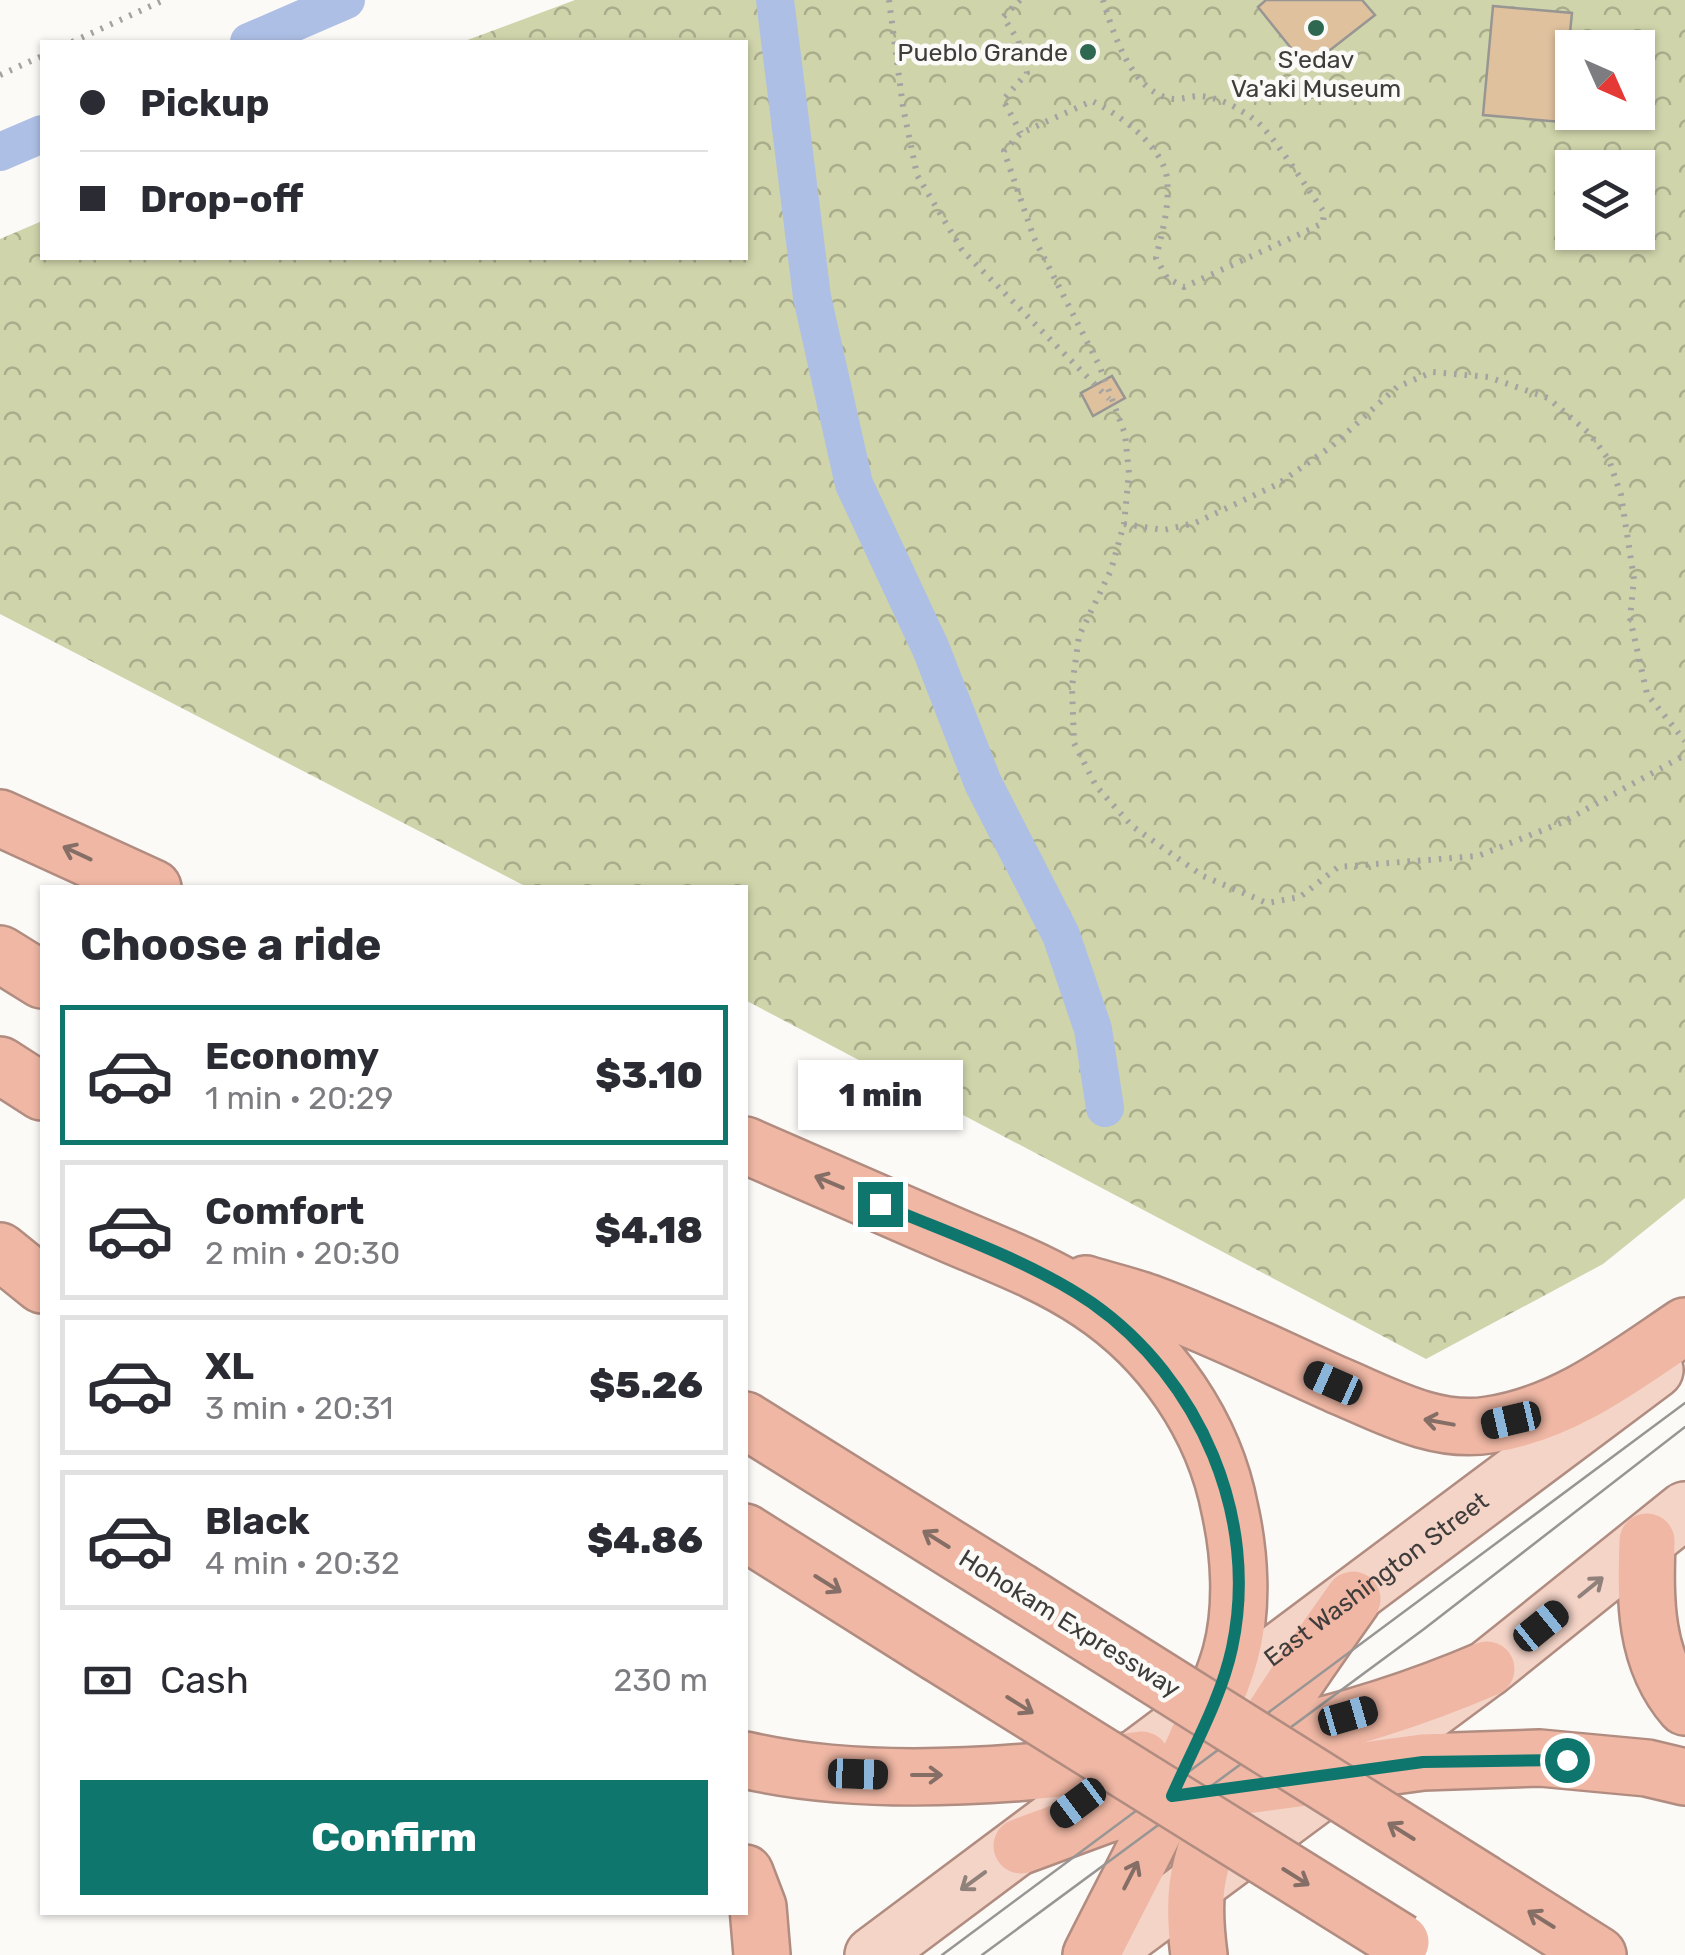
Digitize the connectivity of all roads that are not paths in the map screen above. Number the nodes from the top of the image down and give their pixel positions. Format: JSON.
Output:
{"nodes":[{"id":1,"x":0,"y":818,"type":"edge"},
{"id":2,"x":146,"y":885,"type":"edge"},
{"id":3,"x":0,"y":954,"type":"edge"},
{"id":4,"x":40,"y":979,"type":"edge"},
{"id":5,"x":0,"y":1066,"type":"edge"},
{"id":6,"x":40,"y":1091,"type":"edge"},
{"id":7,"x":748,"y":1146,"type":"edge"},
{"id":8,"x":0,"y":1250,"type":"edge"},
{"id":9,"x":1015,"y":1262,"type":"junction"},
{"id":10,"x":40,"y":1283,"type":"edge"},
{"id":11,"x":1685,"y":1326,"type":"edge"},
{"id":12,"x":1685,"y":1345,"type":"edge"},
{"id":13,"x":748,"y":1422,"type":"edge"},
{"id":14,"x":1666,"y":1525,"type":"edge"},
{"id":15,"x":748,"y":1534,"type":"edge"},
{"id":16,"x":1352,"y":1598,"type":"junction"},
{"id":17,"x":1487,"y":1669,"type":"junction"},
{"id":18,"x":1213,"y":1702,"type":"junction"},
{"id":19,"x":1685,"y":1707,"type":"edge"},
{"id":20,"x":1261,"y":1740,"type":"junction"},
{"id":21,"x":748,"y":1760,"type":"edge"},
{"id":22,"x":1167,"y":1769,"type":"junction"},
{"id":23,"x":1347,"y":1774,"type":"junction"},
{"id":24,"x":1685,"y":1777,"type":"edge"},
{"id":25,"x":1233,"y":1787,"type":"junction"},
{"id":26,"x":1020,"y":1846,"type":"joint"},
{"id":27,"x":748,"y":1881,"type":"edge"},
{"id":28,"x":1198,"y":1883,"type":"junction"},
{"id":29,"x":1414,"y":1951,"type":"edge"},
{"id":30,"x":762,"y":1955,"type":"edge"},
{"id":31,"x":873,"y":1955,"type":"edge"},
{"id":32,"x":1091,"y":1955,"type":"edge"},
{"id":33,"x":1101,"y":1955,"type":"edge"},
{"id":34,"x":1199,"y":1955,"type":"edge"},
{"id":35,"x":1598,"y":1955,"type":"edge"}],
"edges":[{"from":2,"to":1,"type":"highway","one_way":true},
{"from":3,"to":4,"type":"highway"},
{"from":5,"to":6,"type":"highway"},
{"from":9,"to":7,"type":"highway","one_way":true},
{"from":8,"to":10,"type":"highway"},
{"from":11,"to":9,"type":"highway","one_way":true},
{"from":9,"to":18,"type":"highway"},
{"from":12,"to":16,"type":"main road","name":"East Washington Street"},
{"from":35,"to":13,"type":"highway","name":"Hohokam Expressway","one_way":true,"bridge":true},
{"from":17,"to":14,"type":"main road","one_way":true},
{"from":14,"to":19,"type":"highway"},
{"from":15,"to":29,"type":"highway","one_way":true,"bridge":true},
{"from":16,"to":18,"type":"main road","name":"East Washington Street"},
{"from":16,"to":20,"type":"highway"},
{"from":17,"to":20,"type":"highway"},
{"from":17,"to":23,"type":"main road"},
{"from":18,"to":22,"type":"highway"},
{"from":20,"to":22,"type":"highway"},
{"from":20,"to":25,"type":"highway"},
{"from":21,"to":22,"type":"highway","one_way":true},
{"from":22,"to":25,"type":"highway"},
{"from":22,"to":26,"type":"highway"},
{"from":32,"to":22,"type":"highway","one_way":true},
{"from":23,"to":24,"type":"highway"},
{"from":23,"to":25,"type":"highway"},
{"from":23,"to":28,"type":"main road"},
{"from":25,"to":28,"type":"highway"},
{"from":26,"to":31,"type":"main road","one_way":true},
{"from":27,"to":30,"type":"highway"},
{"from":28,"to":33,"type":"main road"},
{"from":28,"to":34,"type":"highway"}]}
